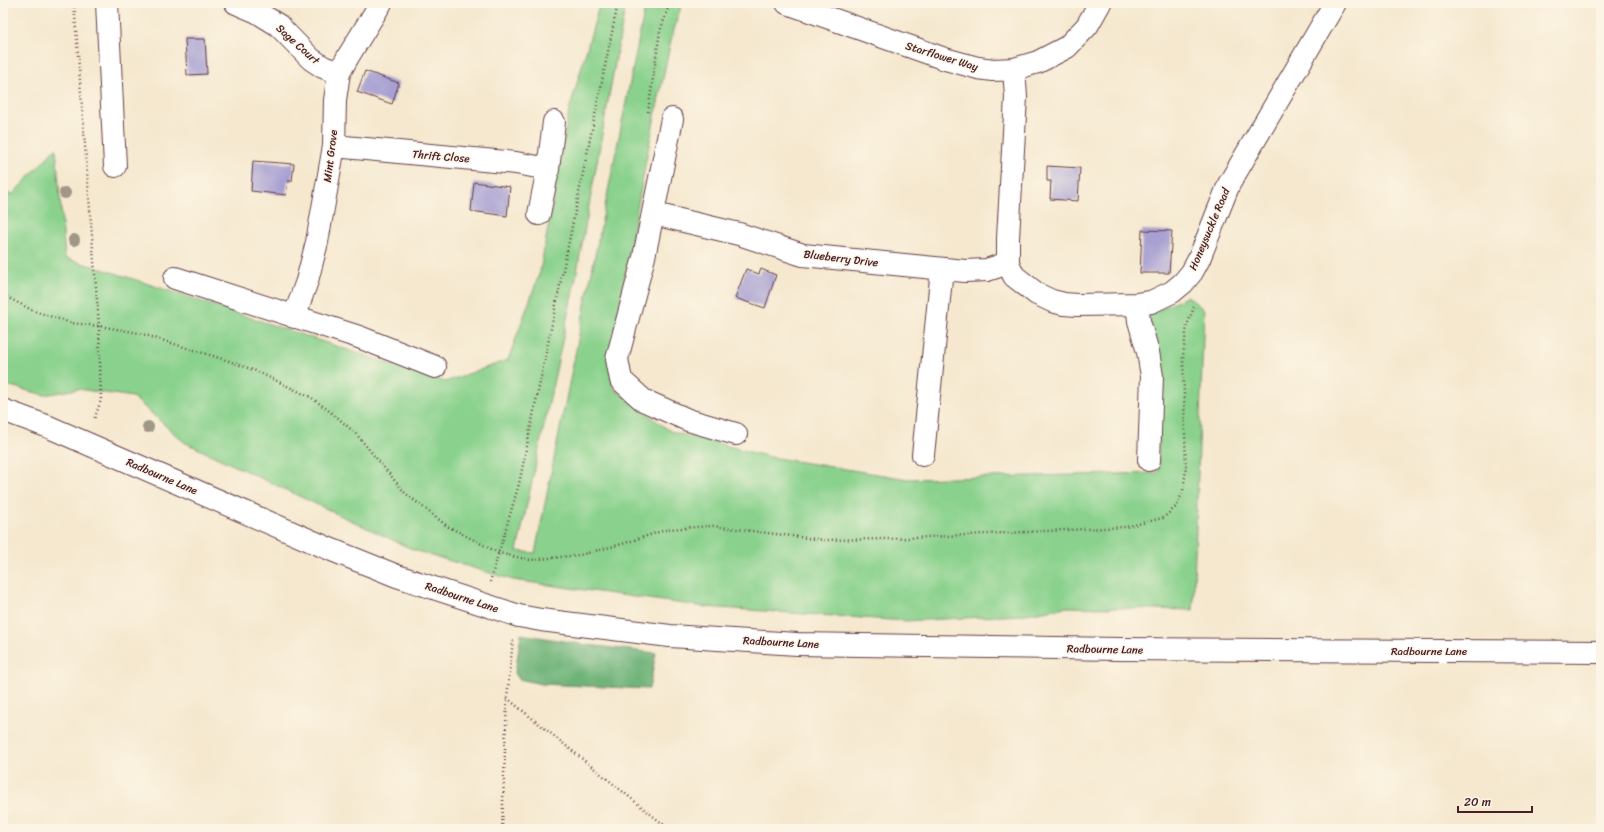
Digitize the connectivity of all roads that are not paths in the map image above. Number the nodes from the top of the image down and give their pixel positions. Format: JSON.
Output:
{"nodes":[{"id":1,"x":107,"y":3,"type":"edge"},
{"id":2,"x":112,"y":3,"type":"edge"},
{"id":3,"x":236,"y":3,"type":"edge"},
{"id":4,"x":381,"y":3,"type":"edge"},
{"id":5,"x":787,"y":3,"type":"edge"},
{"id":6,"x":1100,"y":3,"type":"edge"},
{"id":7,"x":1335,"y":3,"type":"edge"},
{"id":8,"x":1014,"y":69,"type":"junction"},
{"id":9,"x":339,"y":74,"type":"junction"},
{"id":10,"x":672,"y":119,"type":"dead end"},
{"id":11,"x":554,"y":122,"type":"dead end"},
{"id":12,"x":334,"y":146,"type":"junction"},
{"id":13,"x":114,"y":166,"type":"dead end"},
{"id":14,"x":548,"y":169,"type":"junction"},
{"id":15,"x":540,"y":214,"type":"dead end"},
{"id":16,"x":654,"y":214,"type":"junction"},
{"id":17,"x":1008,"y":263,"type":"junction"},
{"id":18,"x":942,"y":269,"type":"junction"},
{"id":19,"x":175,"y":278,"type":"dead end"},
{"id":20,"x":1137,"y":304,"type":"junction"},
{"id":21,"x":294,"y":317,"type":"junction"},
{"id":22,"x":435,"y":367,"type":"dead end"},
{"id":23,"x":3,"y":410,"type":"edge"},
{"id":24,"x":736,"y":434,"type":"dead end"},
{"id":25,"x":923,"y":455,"type":"dead end"},
{"id":26,"x":1149,"y":460,"type":"dead end"},
{"id":27,"x":1601,"y":652,"type":"edge"}],
"edges":[{"from":1,"to":2,"type":"street"},
{"from":1,"to":13,"type":"street"},
{"from":3,"to":9,"type":"street","name":"Sage Court"},
{"from":4,"to":9,"type":"street","name":"Mint Grove"},
{"from":5,"to":8,"type":"street","name":"Starflower Way"},
{"from":6,"to":8,"type":"street","name":"Starflower Way"},
{"from":7,"to":20,"type":"street","name":"Honeysuckle Road"},
{"from":8,"to":17,"type":"street"},
{"from":9,"to":12,"type":"street","name":"Mint Grove"},
{"from":10,"to":16,"type":"street"},
{"from":11,"to":14,"type":"street"},
{"from":12,"to":14,"type":"street","name":"Thrift Close"},
{"from":12,"to":21,"type":"street","name":"Mint Grove"},
{"from":14,"to":15,"type":"street"},
{"from":16,"to":18,"type":"street","name":"Blueberry Drive"},
{"from":16,"to":24,"type":"street"},
{"from":17,"to":18,"type":"street","name":"Blueberry Drive"},
{"from":17,"to":20,"type":"street","name":"Honeysuckle Road"},
{"from":18,"to":25,"type":"street"},
{"from":19,"to":21,"type":"street"},
{"from":20,"to":26,"type":"street"},
{"from":21,"to":22,"type":"street"},
{"from":23,"to":27,"type":"street","name":"Radbourne Lane"}]}
